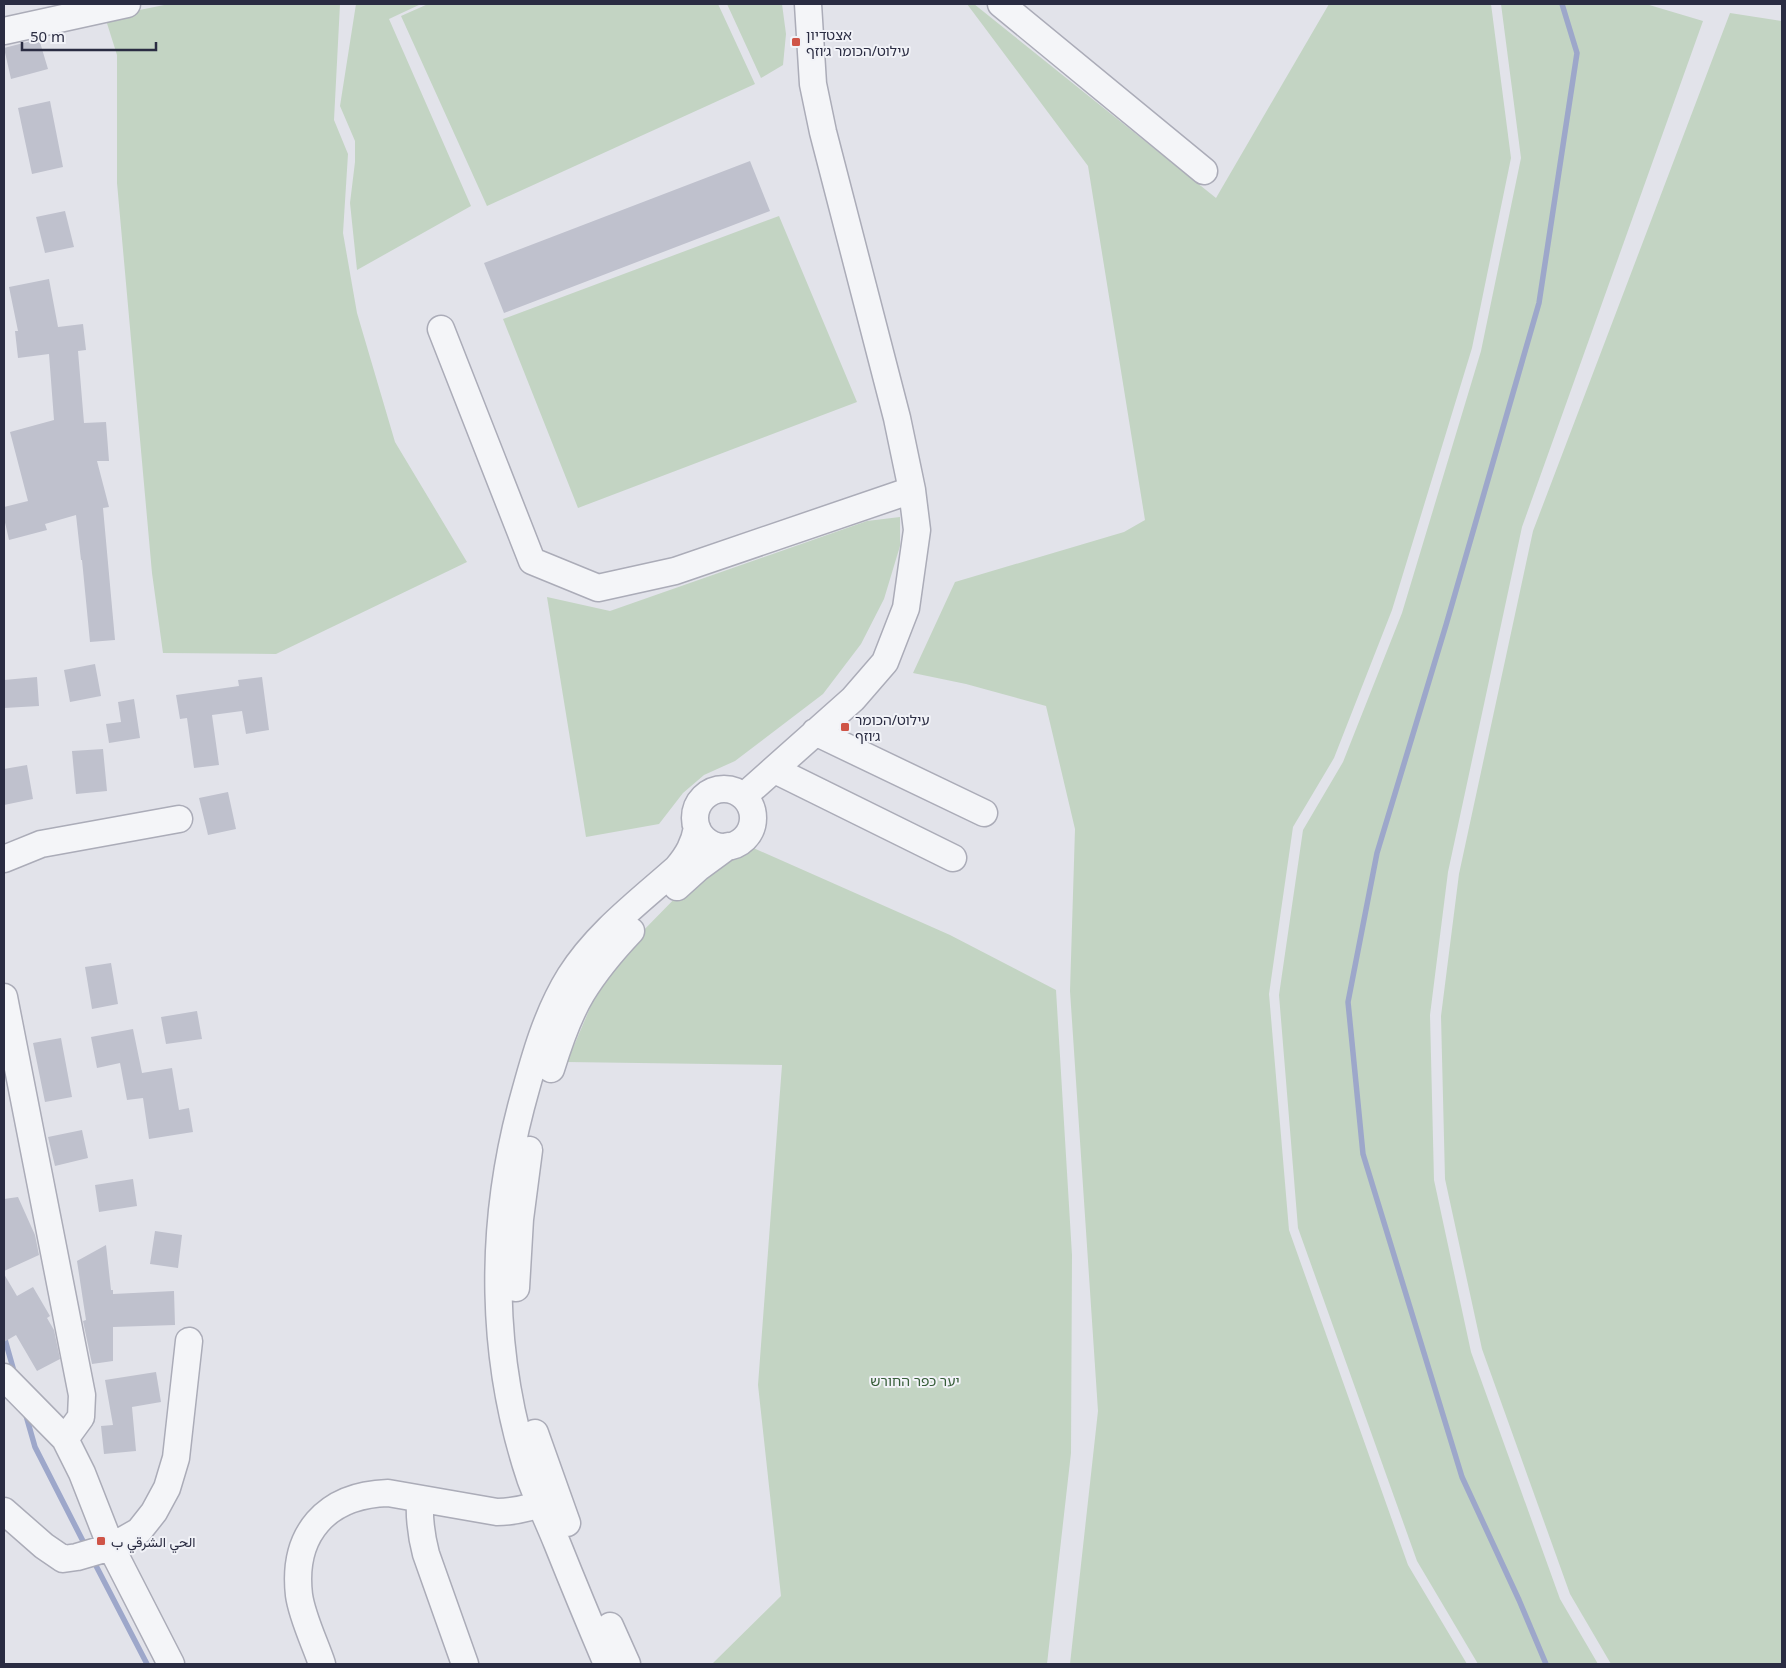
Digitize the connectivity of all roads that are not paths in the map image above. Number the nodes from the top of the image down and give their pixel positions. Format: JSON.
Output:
{"nodes":[{"id":1,"x":123,"y":4,"type":"edge"},
{"id":2,"x":808,"y":4,"type":"edge"},
{"id":3,"x":1001,"y":4,"type":"edge"},
{"id":4,"x":4,"y":31,"type":"edge"},
{"id":5,"x":1204,"y":171,"type":"dead end"},
{"id":6,"x":442,"y":329,"type":"dead end"},
{"id":7,"x":912,"y":490,"type":"junction"},
{"id":8,"x":815,"y":732,"type":"junction"},
{"id":9,"x":775,"y":770,"type":"junction"},
{"id":10,"x":744,"y":796,"type":"junction"},
{"id":11,"x":984,"y":813,"type":"dead end"},
{"id":12,"x":179,"y":819,"type":"dead end"},
{"id":13,"x":697,"y":828,"type":"junction"},
{"id":14,"x":728,"y":846,"type":"junction"},
{"id":15,"x":952,"y":858,"type":"dead end"},
{"id":16,"x":4,"y":860,"type":"edge"},
{"id":17,"x":4,"y":997,"type":"edge"},
{"id":18,"x":188,"y":1341,"type":"dead end"},
{"id":19,"x":4,"y":1377,"type":"edge"},
{"id":20,"x":65,"y":1439,"type":"junction"},
{"id":21,"x":420,"y":1499,"type":"junction"},
{"id":22,"x":549,"y":1501,"type":"junction"},
{"id":23,"x":4,"y":1511,"type":"edge"},
{"id":24,"x":111,"y":1547,"type":"junction"},
{"id":25,"x":171,"y":1664,"type":"edge"},
{"id":26,"x":322,"y":1664,"type":"edge"},
{"id":27,"x":465,"y":1664,"type":"edge"},
{"id":28,"x":607,"y":1664,"type":"edge"},
{"id":29,"x":626,"y":1664,"type":"edge"}],
"edges":[{"from":1,"to":4,"type":"street"},
{"from":2,"to":7,"type":"street"},
{"from":3,"to":5,"type":"street"},
{"from":6,"to":7,"type":"street"},
{"from":7,"to":8,"type":"street"},
{"from":8,"to":9,"type":"street"},
{"from":8,"to":11,"type":"street"},
{"from":9,"to":10,"type":"street"},
{"from":9,"to":15,"type":"street"},
{"from":10,"to":13,"type":"street"},
{"from":10,"to":14,"type":"street"},
{"from":12,"to":16,"type":"street"},
{"from":13,"to":14,"type":"street"},
{"from":13,"to":22,"type":"street"},
{"from":14,"to":22,"type":"street"},
{"from":17,"to":20,"type":"street"},
{"from":18,"to":24,"type":"street"},
{"from":19,"to":20,"type":"street"},
{"from":20,"to":24,"type":"street"},
{"from":21,"to":22,"type":"street"},
{"from":21,"to":26,"type":"street"},
{"from":21,"to":27,"type":"street"},
{"from":22,"to":28,"type":"street"},
{"from":22,"to":29,"type":"street"},
{"from":23,"to":24,"type":"street"},
{"from":24,"to":25,"type":"street"}]}
